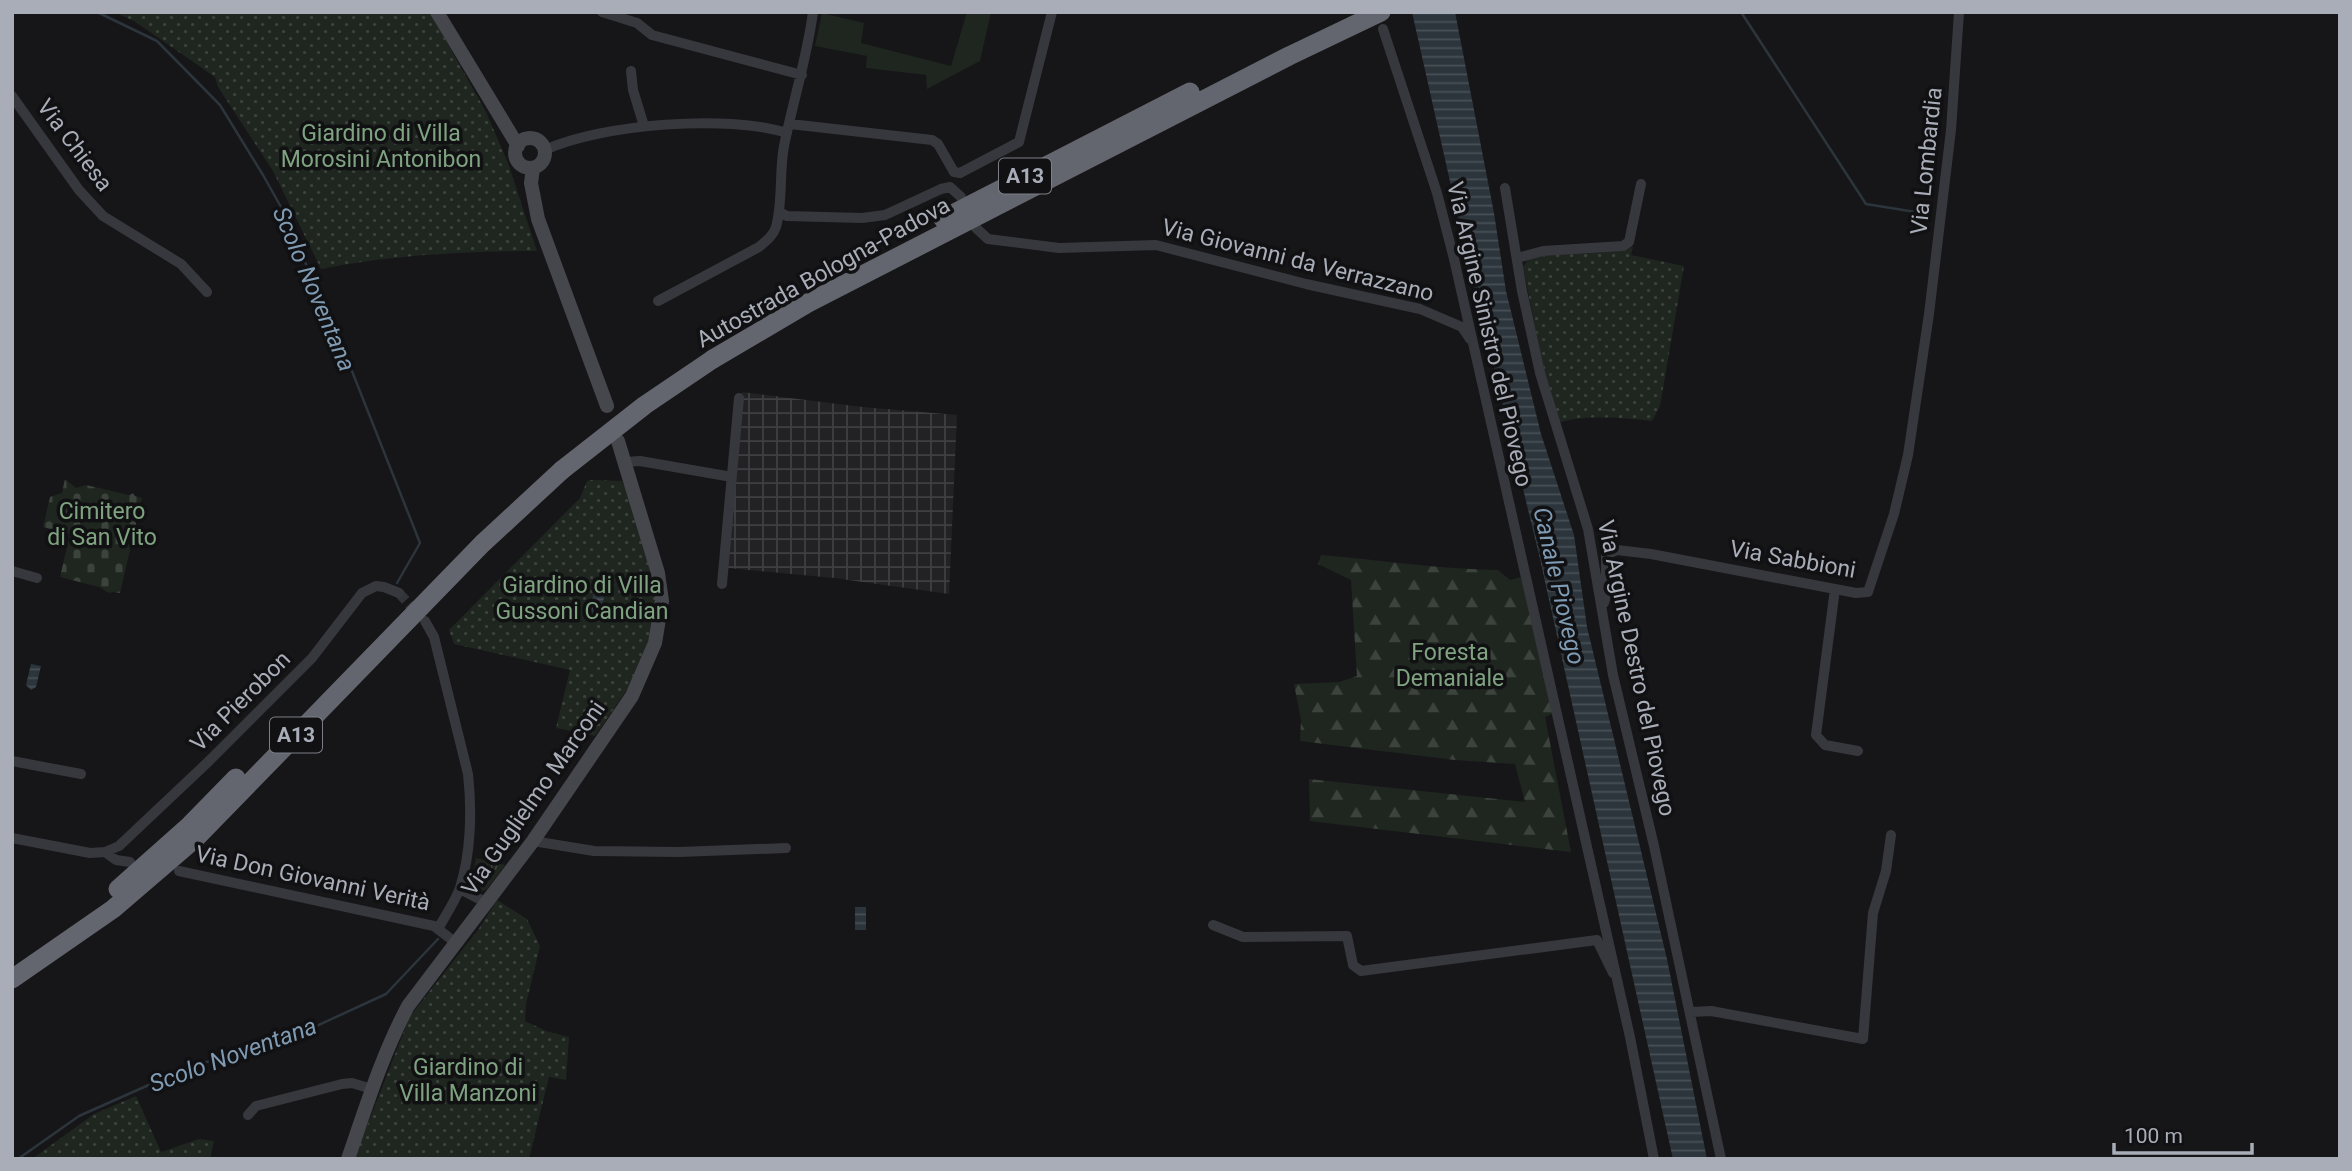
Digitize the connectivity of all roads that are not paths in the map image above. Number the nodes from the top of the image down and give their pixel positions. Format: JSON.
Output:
{"nodes":[{"id":1,"x":437,"y":12,"type":"edge"},
{"id":2,"x":603,"y":12,"type":"edge"},
{"id":3,"x":813,"y":12,"type":"edge"},
{"id":4,"x":1052,"y":12,"type":"edge"},
{"id":5,"x":1959,"y":12,"type":"edge"},
{"id":6,"x":1350,"y":18,"type":"edge"},
{"id":7,"x":1382,"y":21,"type":"edge"},
{"id":8,"x":631,"y":71,"type":"dead end"},
{"id":9,"x":802,"y":75,"type":"junction"},
{"id":10,"x":12,"y":96,"type":"edge"},
{"id":11,"x":645,"y":126,"type":"junction"},
{"id":12,"x":789,"y":129,"type":"junction"},
{"id":13,"x":518,"y":146,"type":"junction"},
{"id":14,"x":545,"y":150,"type":"junction"},
{"id":15,"x":533,"y":168,"type":"junction"},
{"id":16,"x":1641,"y":184,"type":"dead end"},
{"id":17,"x":1505,"y":188,"type":"dead end"},
{"id":18,"x":961,"y":197,"type":"dead end"},
{"id":19,"x":780,"y":213,"type":"junction"},
{"id":20,"x":976,"y":228,"type":"dead end"},
{"id":21,"x":1517,"y":257,"type":"junction"},
{"id":22,"x":207,"y":292,"type":"dead end"},
{"id":23,"x":658,"y":301,"type":"dead end"},
{"id":24,"x":1929,"y":314,"type":"joint"},
{"id":25,"x":1473,"y":348,"type":"junction"},
{"id":26,"x":739,"y":398,"type":"dead end"},
{"id":27,"x":607,"y":406,"type":"dead end"},
{"id":28,"x":618,"y":441,"type":"dead end"},
{"id":29,"x":625,"y":462,"type":"junction"},
{"id":30,"x":560,"y":465,"type":"junction"},
{"id":31,"x":732,"y":477,"type":"junction"},
{"id":32,"x":12,"y":571,"type":"edge"},
{"id":33,"x":37,"y":578,"type":"dead end"},
{"id":34,"x":722,"y":584,"type":"dead end"},
{"id":35,"x":1835,"y":589,"type":"junction"},
{"id":36,"x":399,"y":593,"type":"tunnel mouth"},
{"id":37,"x":1601,"y":604,"type":"junction"},
{"id":38,"x":425,"y":621,"type":"tunnel mouth"},
{"id":39,"x":1858,"y":751,"type":"dead end"},
{"id":40,"x":12,"y":761,"type":"edge"},
{"id":41,"x":81,"y":774,"type":"dead end"},
{"id":42,"x":1891,"y":835,"type":"dead end"},
{"id":43,"x":12,"y":838,"type":"edge"},
{"id":44,"x":533,"y":841,"type":"junction"},
{"id":45,"x":786,"y":848,"type":"dead end"},
{"id":46,"x":105,"y":852,"type":"junction"},
{"id":47,"x":130,"y":862,"type":"dead end"},
{"id":48,"x":178,"y":871,"type":"dead end"},
{"id":49,"x":460,"y":889,"type":"junction"},
{"id":50,"x":487,"y":903,"type":"junction"},
{"id":51,"x":1213,"y":925,"type":"dead end"},
{"id":52,"x":439,"y":927,"type":"junction"},
{"id":53,"x":456,"y":943,"type":"junction"},
{"id":54,"x":12,"y":965,"type":"edge"},
{"id":55,"x":12,"y":979,"type":"edge"},
{"id":56,"x":1618,"y":981,"type":"junction"},
{"id":57,"x":1691,"y":1012,"type":"junction"},
{"id":58,"x":372,"y":1088,"type":"junction"},
{"id":59,"x":248,"y":1115,"type":"dead end"},
{"id":60,"x":348,"y":1159,"type":"edge"},
{"id":61,"x":1654,"y":1159,"type":"edge"},
{"id":62,"x":1721,"y":1159,"type":"edge"}],
"edges":[{"from":1,"to":13,"type":"street"},
{"from":2,"to":9,"type":"street"},
{"from":3,"to":9,"type":"street"},
{"from":4,"to":12,"type":"street"},
{"from":5,"to":24,"type":"street","name":"Via Lombardia"},
{"from":6,"to":7,"type":"highway","name":"Autostrada Bologna-Padova","number":"A13"},
{"from":6,"to":30,"type":"highway","name":"Autostrada Bologna-Padova","number":"A13","bridge":true},
{"from":7,"to":25,"type":"street","name":"Via Argine Sinistro del Piovego"},
{"from":8,"to":11,"type":"street"},
{"from":9,"to":12,"type":"street"},
{"from":10,"to":22,"type":"street","name":"Via Chiesa"},
{"from":11,"to":12,"type":"street"},
{"from":11,"to":14,"type":"street"},
{"from":12,"to":19,"type":"street"},
{"from":13,"to":14,"type":"street"},
{"from":13,"to":15,"type":"street"},
{"from":14,"to":15,"type":"street"},
{"from":15,"to":27,"type":"street"},
{"from":16,"to":21,"type":"street"},
{"from":17,"to":21,"type":"street","name":"Via Argine Destro del Piovego"},
{"from":18,"to":19,"type":"street"},
{"from":19,"to":23,"type":"street"},
{"from":20,"to":25,"type":"street","name":"Via Giovanni da Verrazzano"},
{"from":21,"to":37,"type":"street","name":"Via Argine Destro del Piovego"},
{"from":24,"to":35,"type":"street","name":"Via Sabbioni"},
{"from":25,"to":56,"type":"street","name":"Via Argine Sinistro del Piovego"},
{"from":26,"to":31,"type":"street"},
{"from":28,"to":29,"type":"street","name":"Via Guglielmo Marconi"},
{"from":29,"to":31,"type":"street"},
{"from":29,"to":44,"type":"street","name":"Via Guglielmo Marconi"},
{"from":30,"to":54,"type":"highway","name":"Autostrada Bologna-Padova","number":"A13"},
{"from":30,"to":55,"type":"highway","name":"Autostrada Bologna-Padova","number":"A13"},
{"from":31,"to":34,"type":"street"},
{"from":32,"to":33,"type":"street"},
{"from":35,"to":37,"type":"street","name":"Via Sabbioni"},
{"from":35,"to":39,"type":"street"},
{"from":36,"to":46,"type":"street","name":"Via Pierobon"},
{"from":37,"to":57,"type":"street","name":"Via Argine Destro del Piovego"},
{"from":38,"to":49,"type":"street"},
{"from":40,"to":41,"type":"street"},
{"from":42,"to":57,"type":"street"},
{"from":43,"to":46,"type":"street"},
{"from":44,"to":45,"type":"street"},
{"from":44,"to":50,"type":"street","name":"Via Guglielmo Marconi"},
{"from":46,"to":47,"type":"street"},
{"from":48,"to":52,"type":"street","name":"Via Don Giovanni Verità"},
{"from":49,"to":50,"type":"street","name":"Via Don Giovanni Verità"},
{"from":49,"to":52,"type":"street","name":"Via Don Giovanni Verità"},
{"from":50,"to":53,"type":"street","name":"Via Guglielmo Marconi"},
{"from":51,"to":56,"type":"street","name":"Via Argine Sinistro del Piovego"},
{"from":52,"to":53,"type":"street","name":"Via Don Giovanni Verità"},
{"from":53,"to":58,"type":"street","name":"Via Guglielmo Marconi"},
{"from":56,"to":61,"type":"street","name":"Via Argine Sinistro del Piovego"},
{"from":57,"to":62,"type":"street","name":"Via Argine Destro del Piovego"},
{"from":58,"to":59,"type":"street"},
{"from":58,"to":60,"type":"street","name":"Via Guglielmo Marconi"}]}
